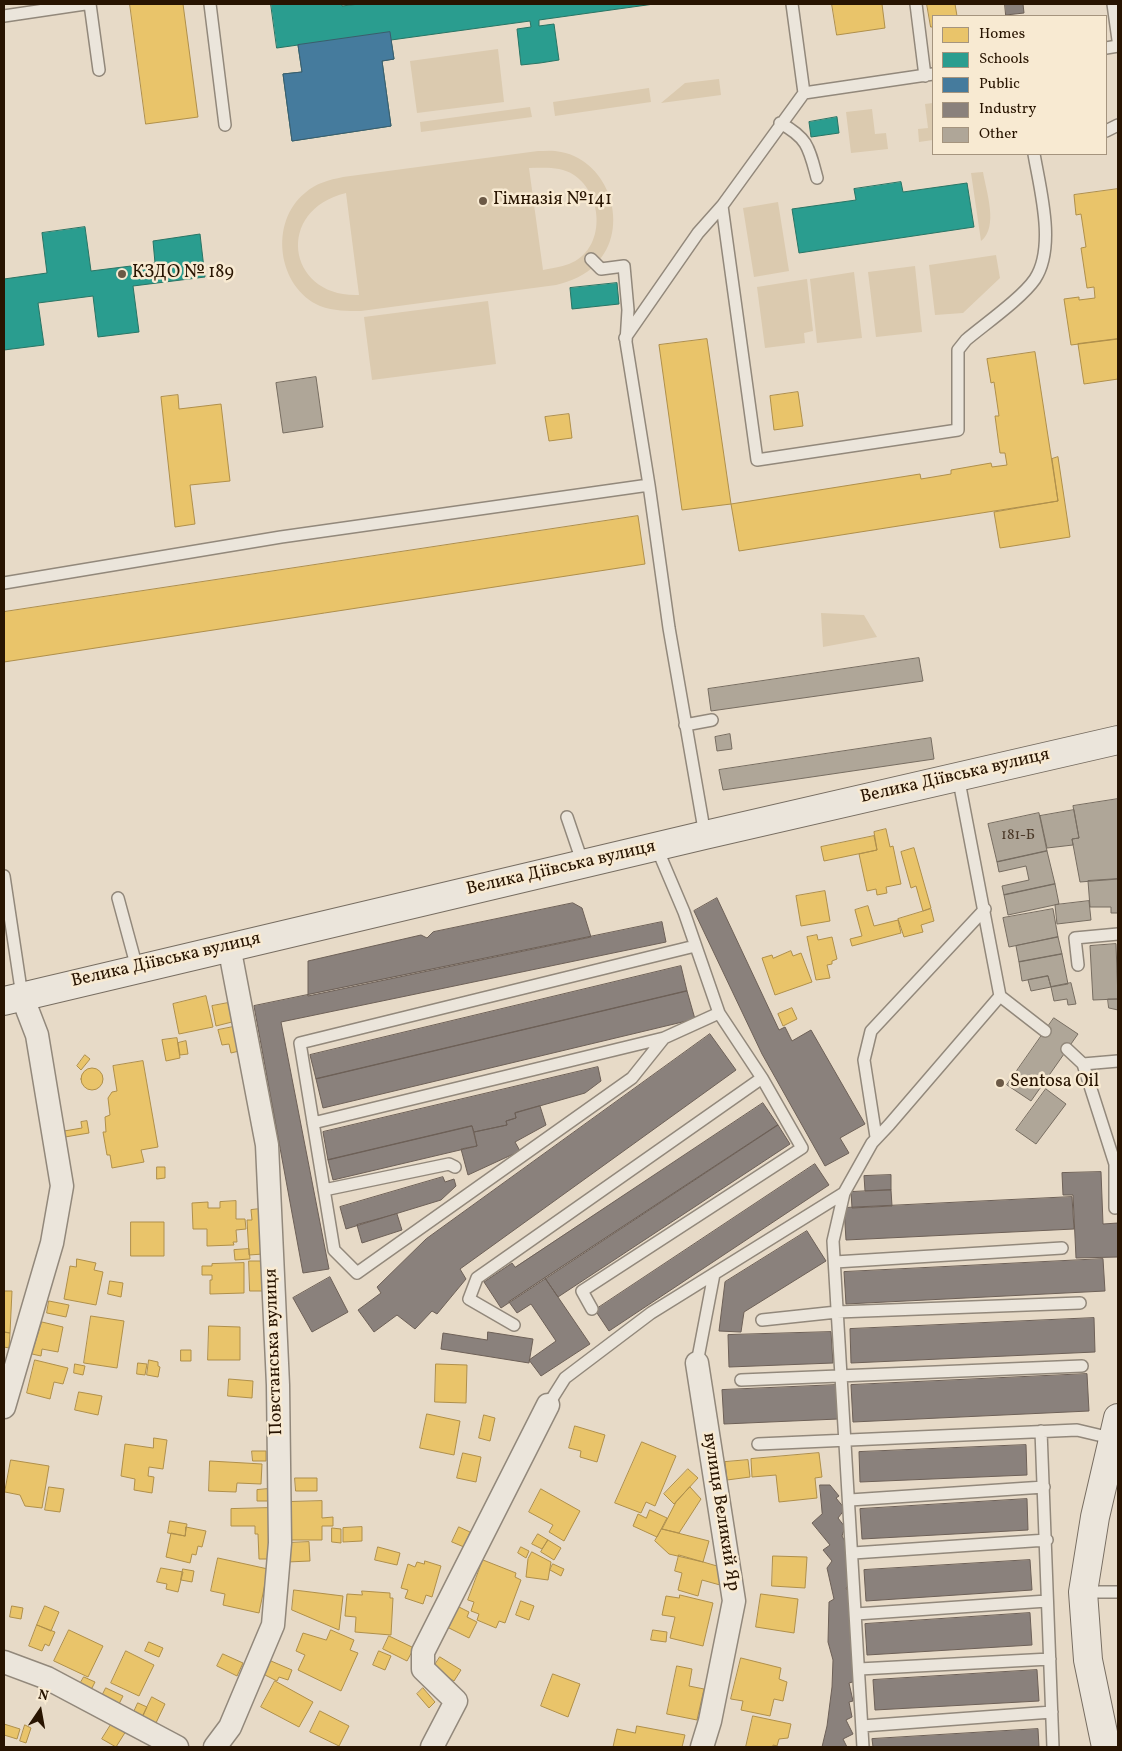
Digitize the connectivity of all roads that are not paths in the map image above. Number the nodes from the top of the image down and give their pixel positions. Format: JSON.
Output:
{"nodes":[{"id":1,"x":85,"y":4,"type":"edge"},
{"id":2,"x":90,"y":4,"type":"edge"},
{"id":3,"x":210,"y":4,"type":"edge"},
{"id":4,"x":792,"y":4,"type":"edge"},
{"id":5,"x":916,"y":4,"type":"edge"},
{"id":6,"x":1113,"y":4,"type":"edge"},
{"id":7,"x":4,"y":16,"type":"edge"},
{"id":8,"x":1118,"y":40,"type":"edge"},
{"id":9,"x":99,"y":70,"type":"dead end"},
{"id":10,"x":929,"y":75,"type":"edge"},
{"id":11,"x":804,"y":93,"type":"junction"},
{"id":12,"x":780,"y":124,"type":"junction"},
{"id":13,"x":225,"y":125,"type":"dead end"},
{"id":14,"x":1034,"y":155,"type":"edge"},
{"id":15,"x":817,"y":178,"type":"dead end"},
{"id":16,"x":722,"y":206,"type":"junction"},
{"id":17,"x":591,"y":259,"type":"dead end"},
{"id":18,"x":626,"y":338,"type":"junction"},
{"id":19,"x":649,"y":485,"type":"junction"},
{"id":20,"x":4,"y":583,"type":"edge"},
{"id":21,"x":712,"y":720,"type":"dead end"},
{"id":22,"x":685,"y":725,"type":"junction"},
{"id":23,"x":1118,"y":740,"type":"edge"},
{"id":24,"x":958,"y":776,"type":"junction"},
{"id":25,"x":567,"y":817,"type":"dead end"},
{"id":26,"x":706,"y":835,"type":"junction"},
{"id":27,"x":656,"y":846,"type":"junction"},
{"id":28,"x":583,"y":864,"type":"junction"},
{"id":29,"x":4,"y":876,"type":"edge"},
{"id":30,"x":118,"y":898,"type":"dead end"},
{"id":31,"x":985,"y":909,"type":"junction"},
{"id":32,"x":1118,"y":934,"type":"edge"},
{"id":33,"x":229,"y":946,"type":"junction"},
{"id":34,"x":695,"y":946,"type":"junction"},
{"id":35,"x":1078,"y":965,"type":"dead end"},
{"id":36,"x":137,"y":968,"type":"junction"},
{"id":37,"x":1000,"y":996,"type":"junction"},
{"id":38,"x":13,"y":998,"type":"edge"},
{"id":39,"x":718,"y":1013,"type":"junction"},
{"id":40,"x":1045,"y":1031,"type":"dead end"},
{"id":41,"x":664,"y":1038,"type":"junction"},
{"id":42,"x":1067,"y":1050,"type":"dead end"},
{"id":43,"x":1118,"y":1061,"type":"edge"},
{"id":44,"x":1083,"y":1064,"type":"junction"},
{"id":45,"x":762,"y":1078,"type":"junction"},
{"id":46,"x":313,"y":1123,"type":"junction"},
{"id":47,"x":876,"y":1137,"type":"junction"},
{"id":48,"x":455,"y":1167,"type":"dead end"},
{"id":49,"x":324,"y":1190,"type":"junction"},
{"id":50,"x":844,"y":1193,"type":"junction"},
{"id":51,"x":1115,"y":1208,"type":"dead end"},
{"id":52,"x":1062,"y":1248,"type":"dead end"},
{"id":53,"x":835,"y":1262,"type":"junction"},
{"id":54,"x":714,"y":1274,"type":"junction"},
{"id":55,"x":1080,"y":1302,"type":"dead end"},
{"id":56,"x":592,"y":1309,"type":"dead end"},
{"id":57,"x":837,"y":1312,"type":"junction"},
{"id":58,"x":762,"y":1320,"type":"dead end"},
{"id":59,"x":514,"y":1324,"type":"dead end"},
{"id":60,"x":698,"y":1364,"type":"joint"},
{"id":61,"x":1082,"y":1366,"type":"dead end"},
{"id":62,"x":841,"y":1376,"type":"junction"},
{"id":63,"x":741,"y":1380,"type":"dead end"},
{"id":64,"x":548,"y":1405,"type":"joint"},
{"id":65,"x":4,"y":1407,"type":"edge"},
{"id":66,"x":1041,"y":1431,"type":"junction"},
{"id":67,"x":1117,"y":1433,"type":"edge"},
{"id":68,"x":844,"y":1440,"type":"junction"},
{"id":69,"x":758,"y":1444,"type":"dead end"},
{"id":70,"x":1044,"y":1487,"type":"junction"},
{"id":71,"x":850,"y":1500,"type":"junction"},
{"id":72,"x":1046,"y":1540,"type":"junction"},
{"id":73,"x":853,"y":1554,"type":"junction"},
{"id":74,"x":1083,"y":1592,"type":"junction"},
{"id":75,"x":1118,"y":1592,"type":"edge"},
{"id":76,"x":1047,"y":1601,"type":"junction"},
{"id":77,"x":856,"y":1614,"type":"junction"},
{"id":78,"x":1050,"y":1659,"type":"junction"},
{"id":79,"x":4,"y":1662,"type":"edge"},
{"id":80,"x":859,"y":1669,"type":"junction"},
{"id":81,"x":1052,"y":1712,"type":"junction"},
{"id":82,"x":862,"y":1726,"type":"junction"},
{"id":83,"x":177,"y":1747,"type":"edge"},
{"id":84,"x":215,"y":1747,"type":"edge"},
{"id":85,"x":432,"y":1747,"type":"edge"},
{"id":86,"x":702,"y":1747,"type":"edge"},
{"id":87,"x":863,"y":1747,"type":"edge"},
{"id":88,"x":1053,"y":1747,"type":"edge"},
{"id":89,"x":1106,"y":1747,"type":"edge"}],
"edges":[{"from":1,"to":7,"type":"lane"},
{"from":2,"to":9,"type":"lane"},
{"from":3,"to":13,"type":"lane"},
{"from":4,"to":11,"type":"lane"},
{"from":5,"to":10,"type":"lane"},
{"from":6,"to":8,"type":"lane"},
{"from":10,"to":11,"type":"lane"},
{"from":11,"to":12,"type":"lane"},
{"from":12,"to":15,"type":"lane"},
{"from":12,"to":16,"type":"lane"},
{"from":14,"to":16,"type":"lane"},
{"from":16,"to":18,"type":"lane"},
{"from":17,"to":18,"type":"lane"},
{"from":18,"to":19,"type":"lane"},
{"from":19,"to":20,"type":"lane"},
{"from":19,"to":22,"type":"lane"},
{"from":21,"to":22,"type":"lane"},
{"from":22,"to":26,"type":"lane"},
{"from":23,"to":24,"type":"street","name":"Велика Діївська вулиця"},
{"from":24,"to":26,"type":"street","name":"Велика Діївська вулиця"},
{"from":24,"to":31,"type":"lane"},
{"from":25,"to":28,"type":"lane"},
{"from":26,"to":27,"type":"street","name":"Велика Діївська вулиця"},
{"from":27,"to":28,"type":"street","name":"Велика Діївська вулиця"},
{"from":27,"to":34,"type":"lane"},
{"from":28,"to":33,"type":"street","name":"Велика Діївська вулиця"},
{"from":29,"to":38,"type":"lane"},
{"from":30,"to":36,"type":"lane"},
{"from":31,"to":37,"type":"lane"},
{"from":31,"to":47,"type":"lane"},
{"from":32,"to":35,"type":"lane"},
{"from":33,"to":36,"type":"street","name":"Велика Діївська вулиця"},
{"from":33,"to":84,"type":"street","name":"Повстанська вулиця"},
{"from":34,"to":39,"type":"lane"},
{"from":34,"to":46,"type":"lane"},
{"from":36,"to":38,"type":"street","name":"Велика Діївська вулиця"},
{"from":37,"to":40,"type":"lane"},
{"from":37,"to":47,"type":"lane"},
{"from":38,"to":65,"type":"street"},
{"from":39,"to":41,"type":"lane"},
{"from":39,"to":45,"type":"lane"},
{"from":41,"to":46,"type":"lane"},
{"from":41,"to":49,"type":"lane"},
{"from":42,"to":44,"type":"lane"},
{"from":43,"to":44,"type":"lane"},
{"from":44,"to":51,"type":"lane"},
{"from":45,"to":56,"type":"lane"},
{"from":45,"to":59,"type":"lane"},
{"from":46,"to":49,"type":"lane"},
{"from":47,"to":50,"type":"lane"},
{"from":48,"to":49,"type":"lane"},
{"from":50,"to":53,"type":"lane"},
{"from":50,"to":54,"type":"lane"},
{"from":52,"to":53,"type":"lane"},
{"from":53,"to":57,"type":"lane"},
{"from":54,"to":60,"type":"lane"},
{"from":54,"to":64,"type":"lane"},
{"from":55,"to":57,"type":"lane"},
{"from":57,"to":58,"type":"lane"},
{"from":57,"to":62,"type":"lane"},
{"from":60,"to":86,"type":"street","name":"вулиця Великий Яр"},
{"from":61,"to":62,"type":"lane"},
{"from":62,"to":63,"type":"lane"},
{"from":62,"to":68,"type":"lane"},
{"from":64,"to":85,"type":"street"},
{"from":66,"to":67,"type":"lane"},
{"from":66,"to":68,"type":"lane"},
{"from":66,"to":70,"type":"lane"},
{"from":67,"to":74,"type":"street"},
{"from":68,"to":69,"type":"lane"},
{"from":68,"to":71,"type":"lane"},
{"from":70,"to":71,"type":"lane"},
{"from":70,"to":72,"type":"lane"},
{"from":71,"to":73,"type":"lane"},
{"from":72,"to":73,"type":"lane"},
{"from":72,"to":76,"type":"lane"},
{"from":73,"to":77,"type":"lane"},
{"from":74,"to":75,"type":"lane"},
{"from":74,"to":89,"type":"street"},
{"from":76,"to":77,"type":"lane"},
{"from":76,"to":78,"type":"lane"},
{"from":77,"to":80,"type":"lane"},
{"from":78,"to":80,"type":"lane"},
{"from":78,"to":81,"type":"lane"},
{"from":79,"to":83,"type":"street"},
{"from":80,"to":82,"type":"lane"},
{"from":81,"to":82,"type":"lane"},
{"from":81,"to":88,"type":"lane"},
{"from":82,"to":87,"type":"lane"}]}
